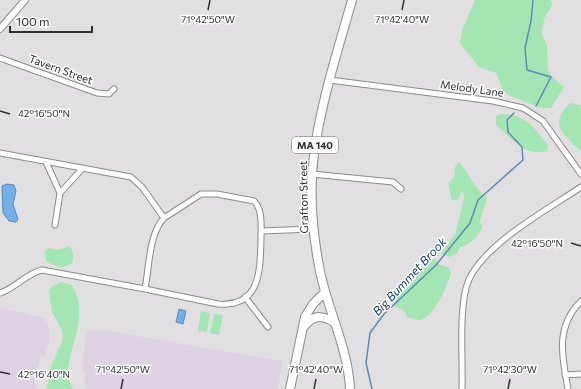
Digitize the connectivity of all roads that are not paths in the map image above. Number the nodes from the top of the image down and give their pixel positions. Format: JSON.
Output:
{"nodes":[{"id":1,"x":25,"y":0,"type":"edge"},
{"id":2,"x":352,"y":0,"type":"edge"},
{"id":3,"x":0,"y":29,"type":"edge"},
{"id":4,"x":0,"y":58,"type":"edge"},
{"id":5,"x":330,"y":80,"type":"junction"},
{"id":6,"x":114,"y":88,"type":"dead end"},
{"id":7,"x":0,"y":153,"type":"edge"},
{"id":8,"x":46,"y":162,"type":"junction"},
{"id":9,"x":82,"y":169,"type":"junction"},
{"id":10,"x":312,"y":174,"type":"junction"},
{"id":11,"x":581,"y":174,"type":"edge"},
{"id":12,"x":581,"y":187,"type":"edge"},
{"id":13,"x":401,"y":188,"type":"dead end"},
{"id":14,"x":60,"y":193,"type":"junction"},
{"id":15,"x":164,"y":218,"type":"junction"},
{"id":16,"x":55,"y":225,"type":"dead end"},
{"id":17,"x":313,"y":229,"type":"junction"},
{"id":18,"x":261,"y":231,"type":"junction"},
{"id":19,"x":146,"y":289,"type":"junction"},
{"id":20,"x":325,"y":292,"type":"junction"},
{"id":21,"x":0,"y":293,"type":"edge"},
{"id":22,"x":245,"y":297,"type":"junction"},
{"id":23,"x":581,"y":301,"type":"edge"},
{"id":24,"x":335,"y":323,"type":"junction"},
{"id":25,"x":268,"y":328,"type":"dead end"},
{"id":26,"x":302,"y":329,"type":"junction"},
{"id":27,"x":581,"y":374,"type":"edge"},
{"id":28,"x":565,"y":375,"type":"junction"},
{"id":29,"x":290,"y":389,"type":"edge"},
{"id":30,"x":350,"y":389,"type":"edge"},
{"id":31,"x":462,"y":389,"type":"edge"},
{"id":32,"x":568,"y":389,"type":"edge"}],
"edges":[{"from":1,"to":3,"type":"street"},
{"from":2,"to":5,"type":"main road","name":"Grafton Street","number":"MA 140"},
{"from":4,"to":6,"type":"street","name":"Tavern Street"},
{"from":5,"to":10,"type":"main road","name":"Grafton Street","number":"MA 140"},
{"from":5,"to":11,"type":"street","name":"Melody Lane"},
{"from":7,"to":8,"type":"street"},
{"from":8,"to":9,"type":"street"},
{"from":8,"to":14,"type":"street"},
{"from":9,"to":14,"type":"street"},
{"from":9,"to":15,"type":"street"},
{"from":10,"to":13,"type":"street"},
{"from":10,"to":17,"type":"main road","name":"Grafton Street","number":"MA 140"},
{"from":12,"to":31,"type":"street"},
{"from":14,"to":16,"type":"street"},
{"from":15,"to":18,"type":"street"},
{"from":15,"to":19,"type":"street"},
{"from":17,"to":18,"type":"street"},
{"from":17,"to":20,"type":"main road","name":"Grafton Street","number":"MA 140"},
{"from":18,"to":22,"type":"street"},
{"from":19,"to":21,"type":"street"},
{"from":19,"to":22,"type":"street"},
{"from":20,"to":24,"type":"main road","number":"MA 140"},
{"from":20,"to":26,"type":"main road"},
{"from":22,"to":25,"type":"street"},
{"from":23,"to":28,"type":"street"},
{"from":24,"to":26,"type":"main road"},
{"from":24,"to":30,"type":"main road","number":"MA 140"},
{"from":26,"to":29,"type":"main road"},
{"from":27,"to":28,"type":"street"},
{"from":28,"to":32,"type":"street"}]}
